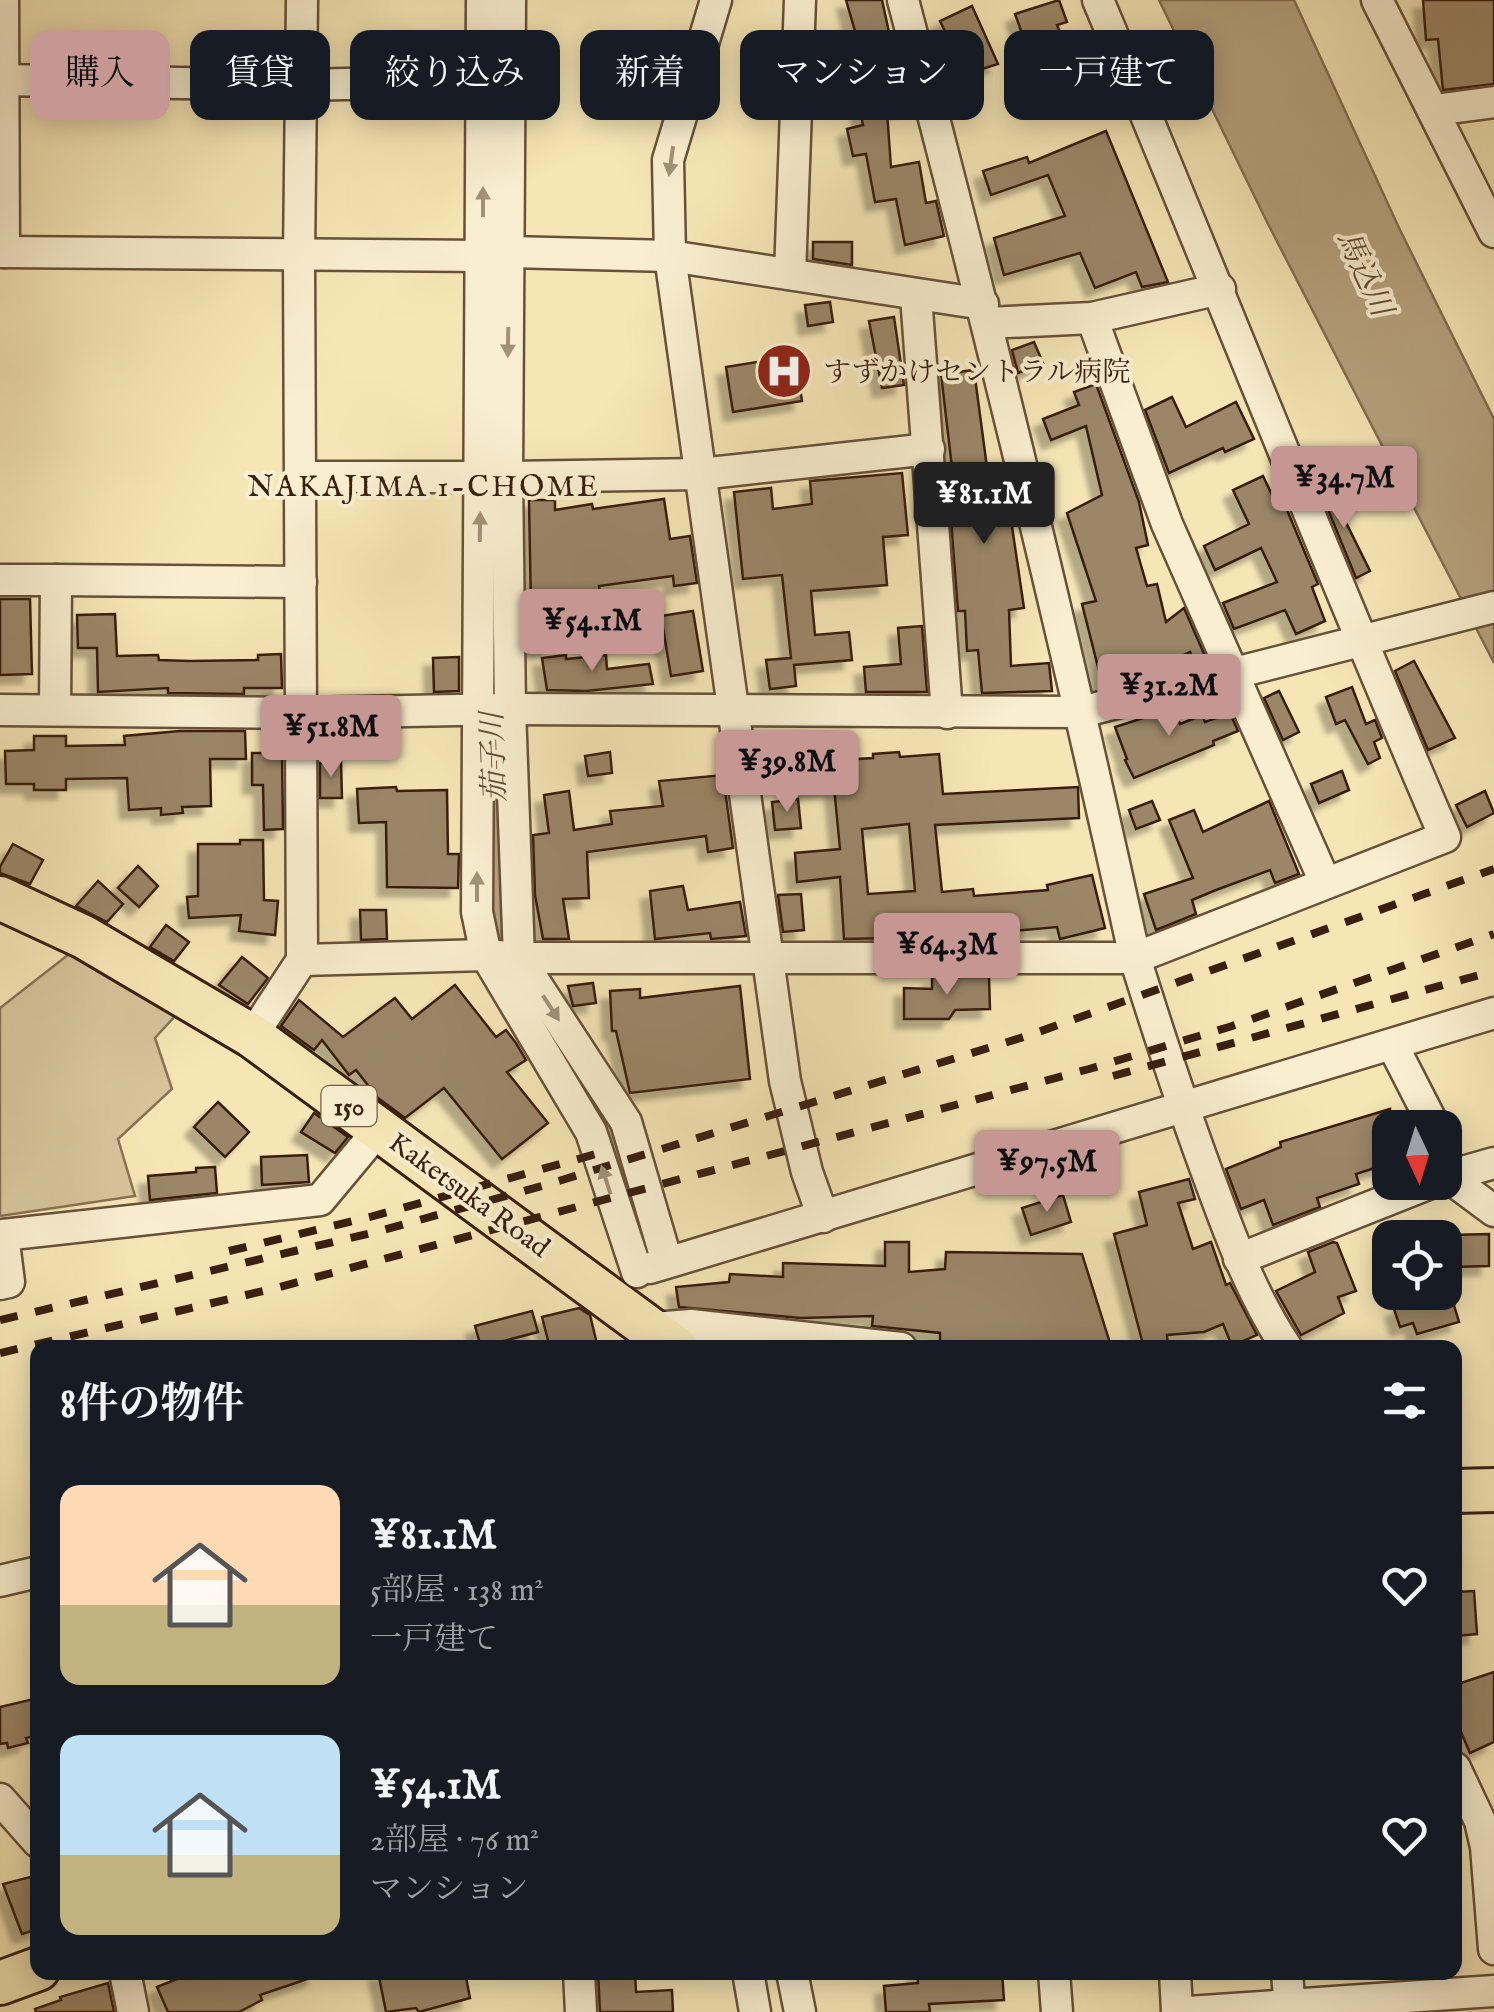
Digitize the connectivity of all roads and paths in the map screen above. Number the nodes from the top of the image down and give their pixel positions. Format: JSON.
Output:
{"nodes":[{"id":1,"x":3,"y":0,"type":"edge"},
{"id":2,"x":302,"y":0,"type":"edge"},
{"id":3,"x":482,"y":0,"type":"edge"},
{"id":4,"x":510,"y":0,"type":"edge"},
{"id":5,"x":716,"y":0,"type":"edge"},
{"id":6,"x":800,"y":0,"type":"edge"},
{"id":7,"x":903,"y":0,"type":"edge"},
{"id":8,"x":1098,"y":0,"type":"edge"},
{"id":9,"x":1377,"y":0,"type":"edge"},
{"id":10,"x":301,"y":30,"type":"edge"},
{"id":11,"x":482,"y":30,"type":"edge"},
{"id":12,"x":2,"y":80,"type":"edge"},
{"id":13,"x":190,"y":83,"type":"edge"},
{"id":14,"x":1494,"y":102,"type":"edge"},
{"id":15,"x":1434,"y":110,"type":"junction"},
{"id":16,"x":300,"y":120,"type":"edge"},
{"id":17,"x":486,"y":120,"type":"edge"},
{"id":18,"x":1493,"y":229,"type":"edge"},
{"id":19,"x":2,"y":252,"type":"edge"},
{"id":20,"x":496,"y":254,"type":"junction"},
{"id":21,"x":299,"y":256,"type":"junction"},
{"id":22,"x":670,"y":256,"type":"junction"},
{"id":23,"x":790,"y":274,"type":"junction"},
{"id":24,"x":1220,"y":289,"type":"junction"},
{"id":25,"x":916,"y":296,"type":"junction"},
{"id":26,"x":985,"y":314,"type":"junction"},
{"id":27,"x":1092,"y":318,"type":"junction"},
{"id":28,"x":929,"y":450,"type":"junction"},
{"id":29,"x":700,"y":474,"type":"junction"},
{"id":30,"x":301,"y":477,"type":"junction"},
{"id":31,"x":493,"y":477,"type":"junction"},
{"id":32,"x":0,"y":580,"type":"edge"},
{"id":33,"x":56,"y":580,"type":"junction"},
{"id":34,"x":302,"y":582,"type":"junction"},
{"id":35,"x":1494,"y":607,"type":"edge"},
{"id":36,"x":1368,"y":638,"type":"junction"},
{"id":37,"x":1234,"y":674,"type":"junction"},
{"id":38,"x":510,"y":709,"type":"junction"},
{"id":39,"x":0,"y":710,"type":"edge"},
{"id":40,"x":55,"y":710,"type":"junction"},
{"id":41,"x":477,"y":710,"type":"junction"},
{"id":42,"x":733,"y":710,"type":"junction"},
{"id":43,"x":1081,"y":712,"type":"junction"},
{"id":44,"x":946,"y":713,"type":"junction"},
{"id":45,"x":302,"y":714,"type":"junction"},
{"id":46,"x":1325,"y":882,"type":"junction"},
{"id":47,"x":0,"y":898,"type":"edge"},
{"id":48,"x":486,"y":955,"type":"junction"},
{"id":49,"x":766,"y":957,"type":"junction"},
{"id":50,"x":519,"y":958,"type":"junction"},
{"id":51,"x":1135,"y":958,"type":"junction"},
{"id":52,"x":302,"y":960,"type":"junction"},
{"id":53,"x":1494,"y":1013,"type":"edge"},
{"id":54,"x":252,"y":1036,"type":"junction"},
{"id":55,"x":1393,"y":1046,"type":"junction"},
{"id":56,"x":1184,"y":1109,"type":"junction"},
{"id":57,"x":1426,"y":1110,"type":"edge"},
{"id":58,"x":380,"y":1128,"type":"junction"},
{"id":59,"x":1494,"y":1162,"type":"edge"},
{"id":60,"x":1462,"y":1168,"type":"edge"},
{"id":61,"x":1462,"y":1186,"type":"edge"},
{"id":62,"x":1378,"y":1200,"type":"edge"},
{"id":63,"x":1494,"y":1212,"type":"edge"},
{"id":64,"x":823,"y":1217,"type":"junction"},
{"id":65,"x":1239,"y":1259,"type":"junction"},
{"id":66,"x":667,"y":1262,"type":"junction"},
{"id":67,"x":637,"y":1272,"type":"junction"},
{"id":68,"x":0,"y":1284,"type":"edge"},
{"id":69,"x":594,"y":1284,"type":"junction"},
{"id":70,"x":665,"y":1338,"type":"edge"},
{"id":71,"x":828,"y":1340,"type":"edge"},
{"id":72,"x":1282,"y":1340,"type":"edge"},
{"id":73,"x":1494,"y":1490,"type":"edge"},
{"id":74,"x":1462,"y":1491,"type":"edge"},
{"id":75,"x":30,"y":1574,"type":"edge"},
{"id":76,"x":0,"y":1581,"type":"edge"},
{"id":77,"x":1462,"y":1783,"type":"edge"},
{"id":78,"x":0,"y":1799,"type":"edge"},
{"id":79,"x":30,"y":1833,"type":"edge"},
{"id":80,"x":1489,"y":1835,"type":"edge"},
{"id":81,"x":1494,"y":1950,"type":"edge"},
{"id":82,"x":30,"y":1971,"type":"edge"},
{"id":83,"x":126,"y":1980,"type":"edge"},
{"id":84,"x":579,"y":1980,"type":"edge"},
{"id":85,"x":749,"y":1980,"type":"edge"},
{"id":86,"x":794,"y":1980,"type":"edge"},
{"id":87,"x":1055,"y":1980,"type":"edge"},
{"id":88,"x":1175,"y":1980,"type":"edge"},
{"id":89,"x":1287,"y":1980,"type":"edge"},
{"id":90,"x":0,"y":1983,"type":"edge"},
{"id":91,"x":1494,"y":1991,"type":"edge"},
{"id":92,"x":1401,"y":2004,"type":"edge"},
{"id":93,"x":1289,"y":2008,"type":"edge"},
{"id":94,"x":133,"y":2012,"type":"edge"},
{"id":95,"x":581,"y":2012,"type":"edge"},
{"id":96,"x":754,"y":2012,"type":"edge"},
{"id":97,"x":800,"y":2012,"type":"edge"},
{"id":98,"x":1057,"y":2012,"type":"edge"},
{"id":99,"x":1177,"y":2012,"type":"edge"},
{"id":100,"x":1188,"y":2012,"type":"edge"}],
"edges":[{"from":1,"to":12,"type":"street"},
{"from":2,"to":10,"type":"street"},
{"from":3,"to":11,"type":"street"},
{"from":4,"to":20,"type":"street"},
{"from":5,"to":22,"type":"street","one_way":true},
{"from":6,"to":23,"type":"street"},
{"from":7,"to":26,"type":"street"},
{"from":8,"to":24,"type":"street"},
{"from":9,"to":15,"type":"street"},
{"from":12,"to":13,"type":"street"},
{"from":12,"to":19,"type":"street"},
{"from":14,"to":15,"type":"street"},
{"from":15,"to":18,"type":"street"},
{"from":16,"to":21,"type":"street"},
{"from":20,"to":17,"type":"street","one_way":true},
{"from":19,"to":21,"type":"street"},
{"from":20,"to":21,"type":"street"},
{"from":20,"to":22,"type":"street"},
{"from":20,"to":31,"type":"street"},
{"from":21,"to":30,"type":"street"},
{"from":22,"to":23,"type":"street"},
{"from":22,"to":29,"type":"street"},
{"from":23,"to":25,"type":"street"},
{"from":24,"to":27,"type":"street"},
{"from":24,"to":36,"type":"street"},
{"from":25,"to":26,"type":"street"},
{"from":25,"to":28,"type":"street"},
{"from":26,"to":27,"type":"street"},
{"from":26,"to":43,"type":"street"},
{"from":27,"to":37,"type":"street"},
{"from":28,"to":29,"type":"street"},
{"from":28,"to":44,"type":"street"},
{"from":29,"to":31,"type":"street"},
{"from":29,"to":42,"type":"street"},
{"from":30,"to":31,"type":"street"},
{"from":30,"to":34,"type":"street"},
{"from":31,"to":38,"type":"street"},
{"from":41,"to":31,"type":"street","one_way":true},
{"from":32,"to":33,"type":"street"},
{"from":33,"to":34,"type":"street"},
{"from":33,"to":40,"type":"street"},
{"from":34,"to":45,"type":"street"},
{"from":35,"to":36,"type":"street"},
{"from":36,"to":37,"type":"street"},
{"from":36,"to":46,"type":"street"},
{"from":37,"to":43,"type":"street"},
{"from":37,"to":46,"type":"street"},
{"from":38,"to":41,"type":"street"},
{"from":38,"to":42,"type":"street"},
{"from":38,"to":50,"type":"street"},
{"from":39,"to":40,"type":"street"},
{"from":40,"to":45,"type":"street"},
{"from":41,"to":45,"type":"street"},
{"from":48,"to":41,"type":"street","one_way":true},
{"from":42,"to":44,"type":"street"},
{"from":42,"to":49,"type":"street"},
{"from":43,"to":44,"type":"street"},
{"from":43,"to":51,"type":"street"},
{"from":45,"to":52,"type":"street"},
{"from":46,"to":51,"type":"street"},
{"from":47,"to":54,"type":"highway","name":"Kaketsuka Road","number":"150"},
{"from":48,"to":50,"type":"street"},
{"from":48,"to":52,"type":"street"},
{"from":67,"to":48,"type":"street","one_way":true},
{"from":49,"to":50,"type":"street"},
{"from":49,"to":51,"type":"street"},
{"from":49,"to":64,"type":"street"},
{"from":50,"to":66,"type":"street","one_way":true},
{"from":51,"to":56,"type":"street"},
{"from":52,"to":54,"type":"street"},
{"from":53,"to":55,"type":"street"},
{"from":54,"to":58,"type":"highway","name":"Kaketsuka Road","number":"150"},
{"from":55,"to":56,"type":"street"},
{"from":55,"to":57,"type":"street"},
{"from":56,"to":64,"type":"street"},
{"from":56,"to":65,"type":"street"},
{"from":58,"to":68,"type":"street"},
{"from":58,"to":69,"type":"highway","name":"Kaketsuka Road","number":"150"},
{"from":59,"to":60,"type":"street"},
{"from":61,"to":63,"type":"street"},
{"from":62,"to":65,"type":"street"},
{"from":64,"to":66,"type":"street"},
{"from":65,"to":72,"type":"street"},
{"from":66,"to":67,"type":"street"},
{"from":67,"to":69,"type":"street"},
{"from":69,"to":70,"type":"highway","name":"Kaketsuka Road","number":"150"},
{"from":70,"to":71,"type":"street"},
{"from":73,"to":74,"type":"highway"},
{"from":75,"to":76,"type":"street"},
{"from":77,"to":80,"type":"street"},
{"from":78,"to":79,"type":"street"},
{"from":80,"to":81,"type":"street"},
{"from":82,"to":90,"type":"highway"},
{"from":83,"to":94,"type":"street"},
{"from":84,"to":95,"type":"street"},
{"from":85,"to":96,"type":"street"},
{"from":86,"to":97,"type":"street"},
{"from":87,"to":98,"type":"street"},
{"from":88,"to":99,"type":"street"},
{"from":89,"to":93,"type":"street"},
{"from":91,"to":92,"type":"street"},
{"from":92,"to":93,"type":"street"},
{"from":93,"to":100,"type":"street"}]}
